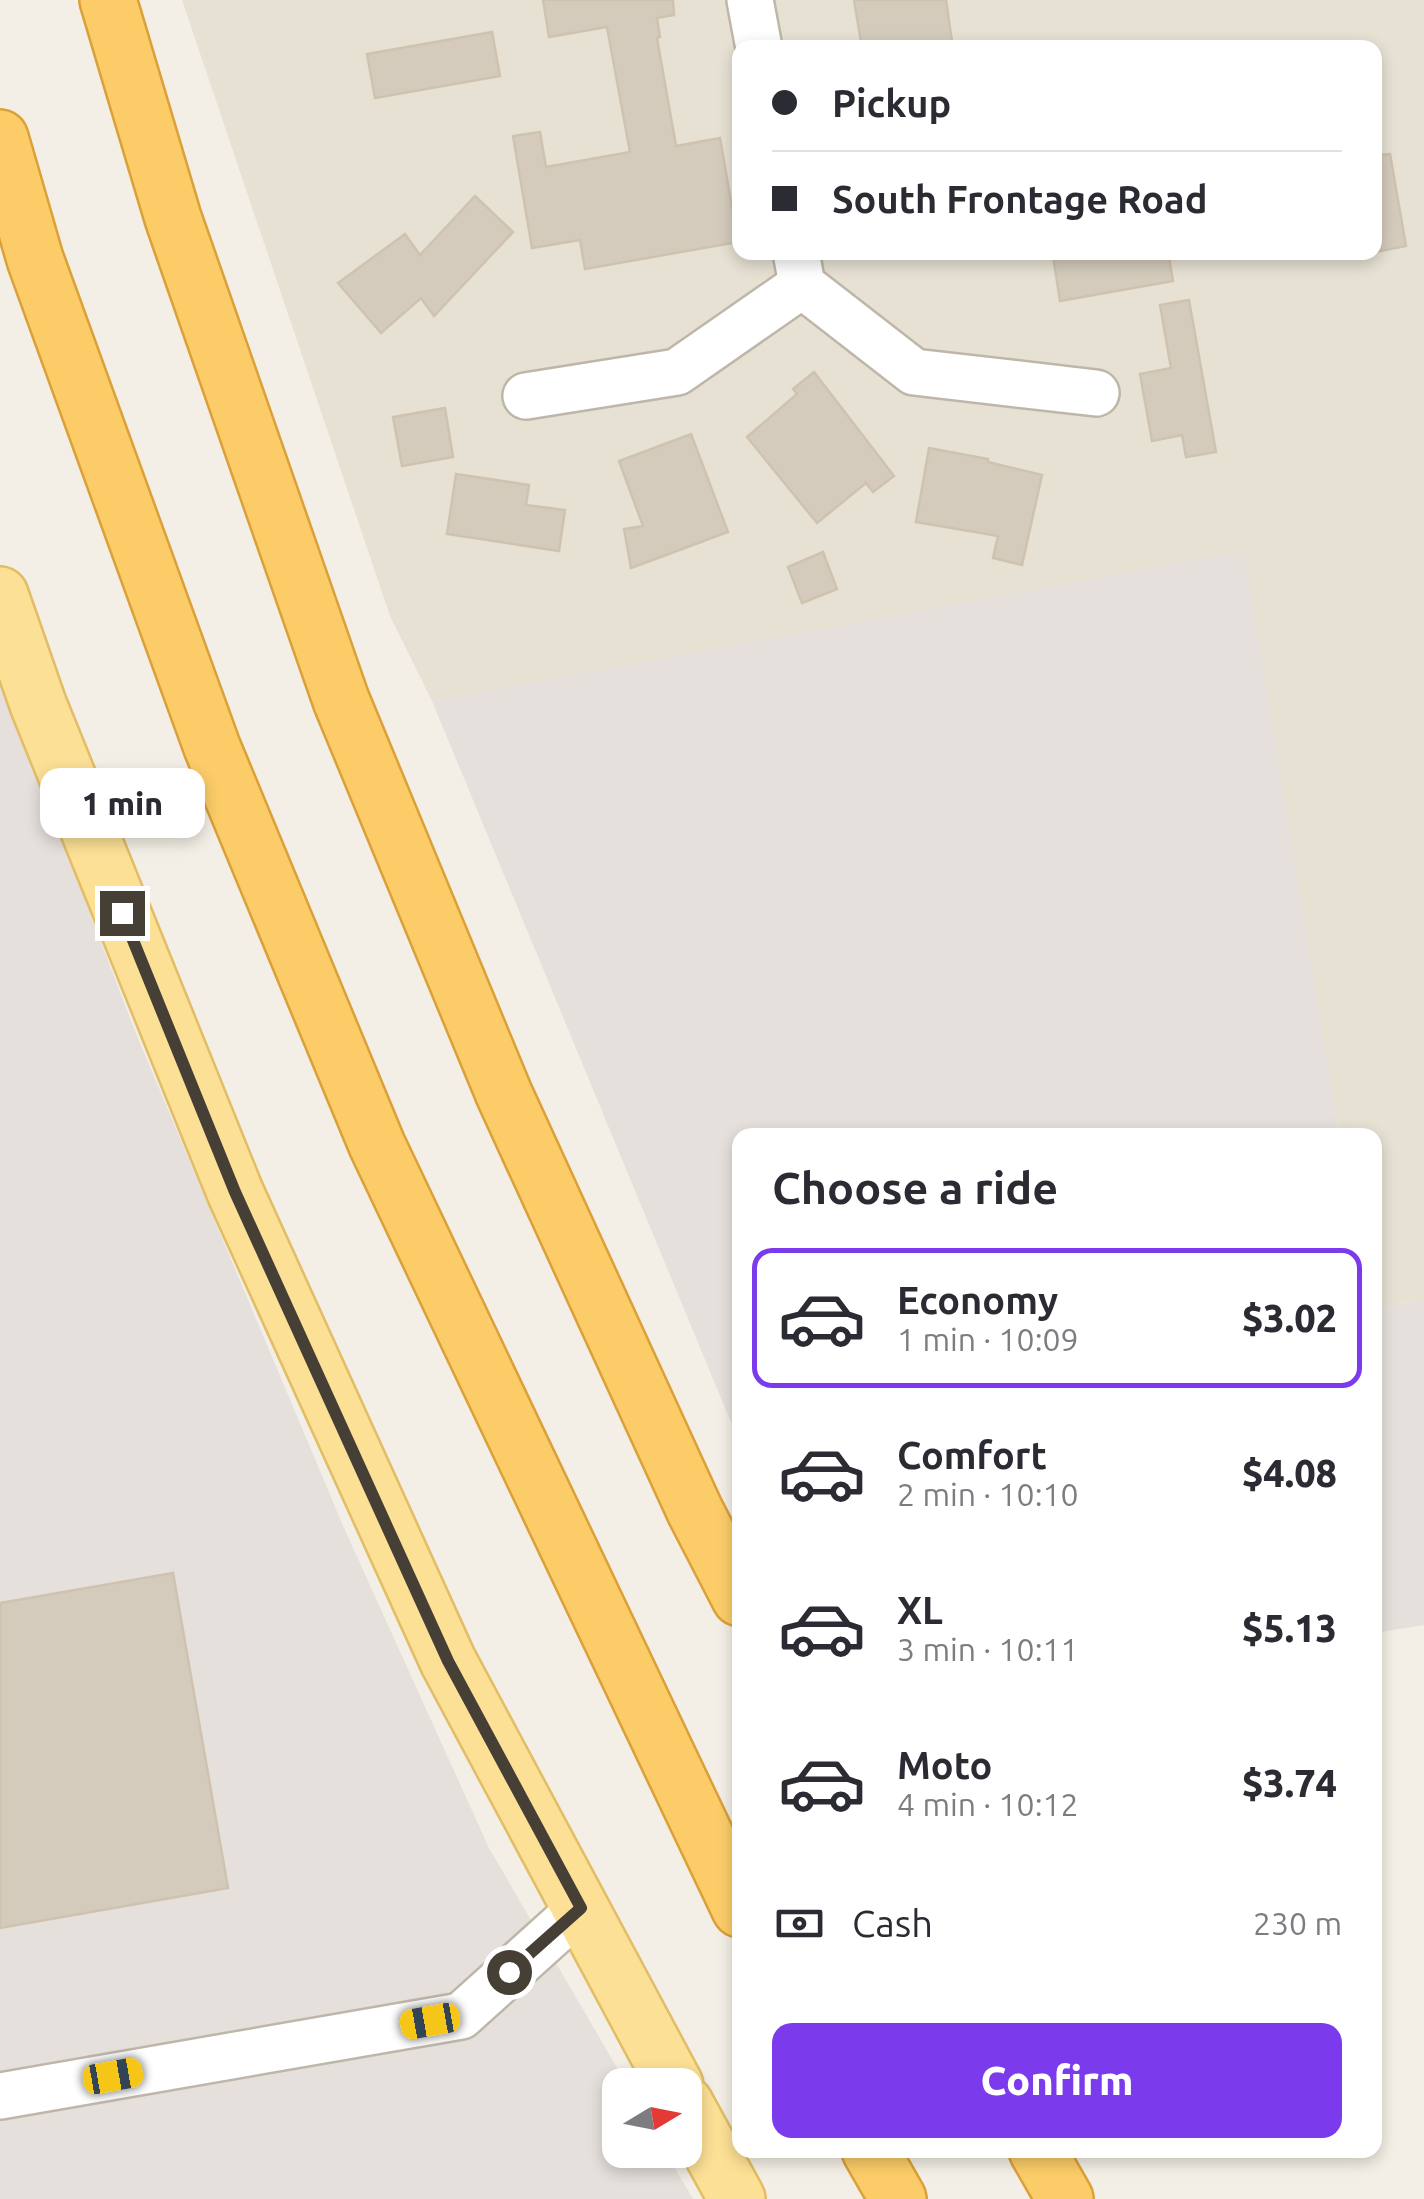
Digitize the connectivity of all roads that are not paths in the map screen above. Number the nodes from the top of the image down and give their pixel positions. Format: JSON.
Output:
{"nodes":[{"id":1,"x":108,"y":0,"type":"edge"},
{"id":2,"x":750,"y":0,"type":"edge"},
{"id":3,"x":757,"y":40,"type":"edge"},
{"id":4,"x":0,"y":138,"type":"edge"},
{"id":5,"x":799,"y":269,"type":"edge"},
{"id":6,"x":1096,"y":393,"type":"dead end"},
{"id":7,"x":526,"y":396,"type":"dead end"},
{"id":8,"x":0,"y":595,"type":"edge"},
{"id":9,"x":732,"y":1583,"type":"edge"},
{"id":10,"x":732,"y":1892,"type":"edge"},
{"id":11,"x":581,"y":1908,"type":"junction"},
{"id":12,"x":666,"y":2068,"type":"edge"},
{"id":13,"x":0,"y":2096,"type":"edge"},
{"id":14,"x":702,"y":2135,"type":"edge"},
{"id":15,"x":875,"y":2158,"type":"edge"},
{"id":16,"x":1042,"y":2158,"type":"edge"},
{"id":17,"x":737,"y":2199,"type":"edge"},
{"id":18,"x":898,"y":2199,"type":"edge"},
{"id":19,"x":1065,"y":2199,"type":"edge"}],
"edges":[{"from":1,"to":9,"type":"highway"},
{"from":2,"to":3,"type":"street"},
{"from":4,"to":10,"type":"highway"},
{"from":5,"to":6,"type":"street"},
{"from":5,"to":7,"type":"street"},
{"from":8,"to":11,"type":"main road"},
{"from":11,"to":12,"type":"main road"},
{"from":11,"to":13,"type":"street"},
{"from":14,"to":17,"type":"main road"},
{"from":15,"to":18,"type":"highway"},
{"from":16,"to":19,"type":"highway"}]}
